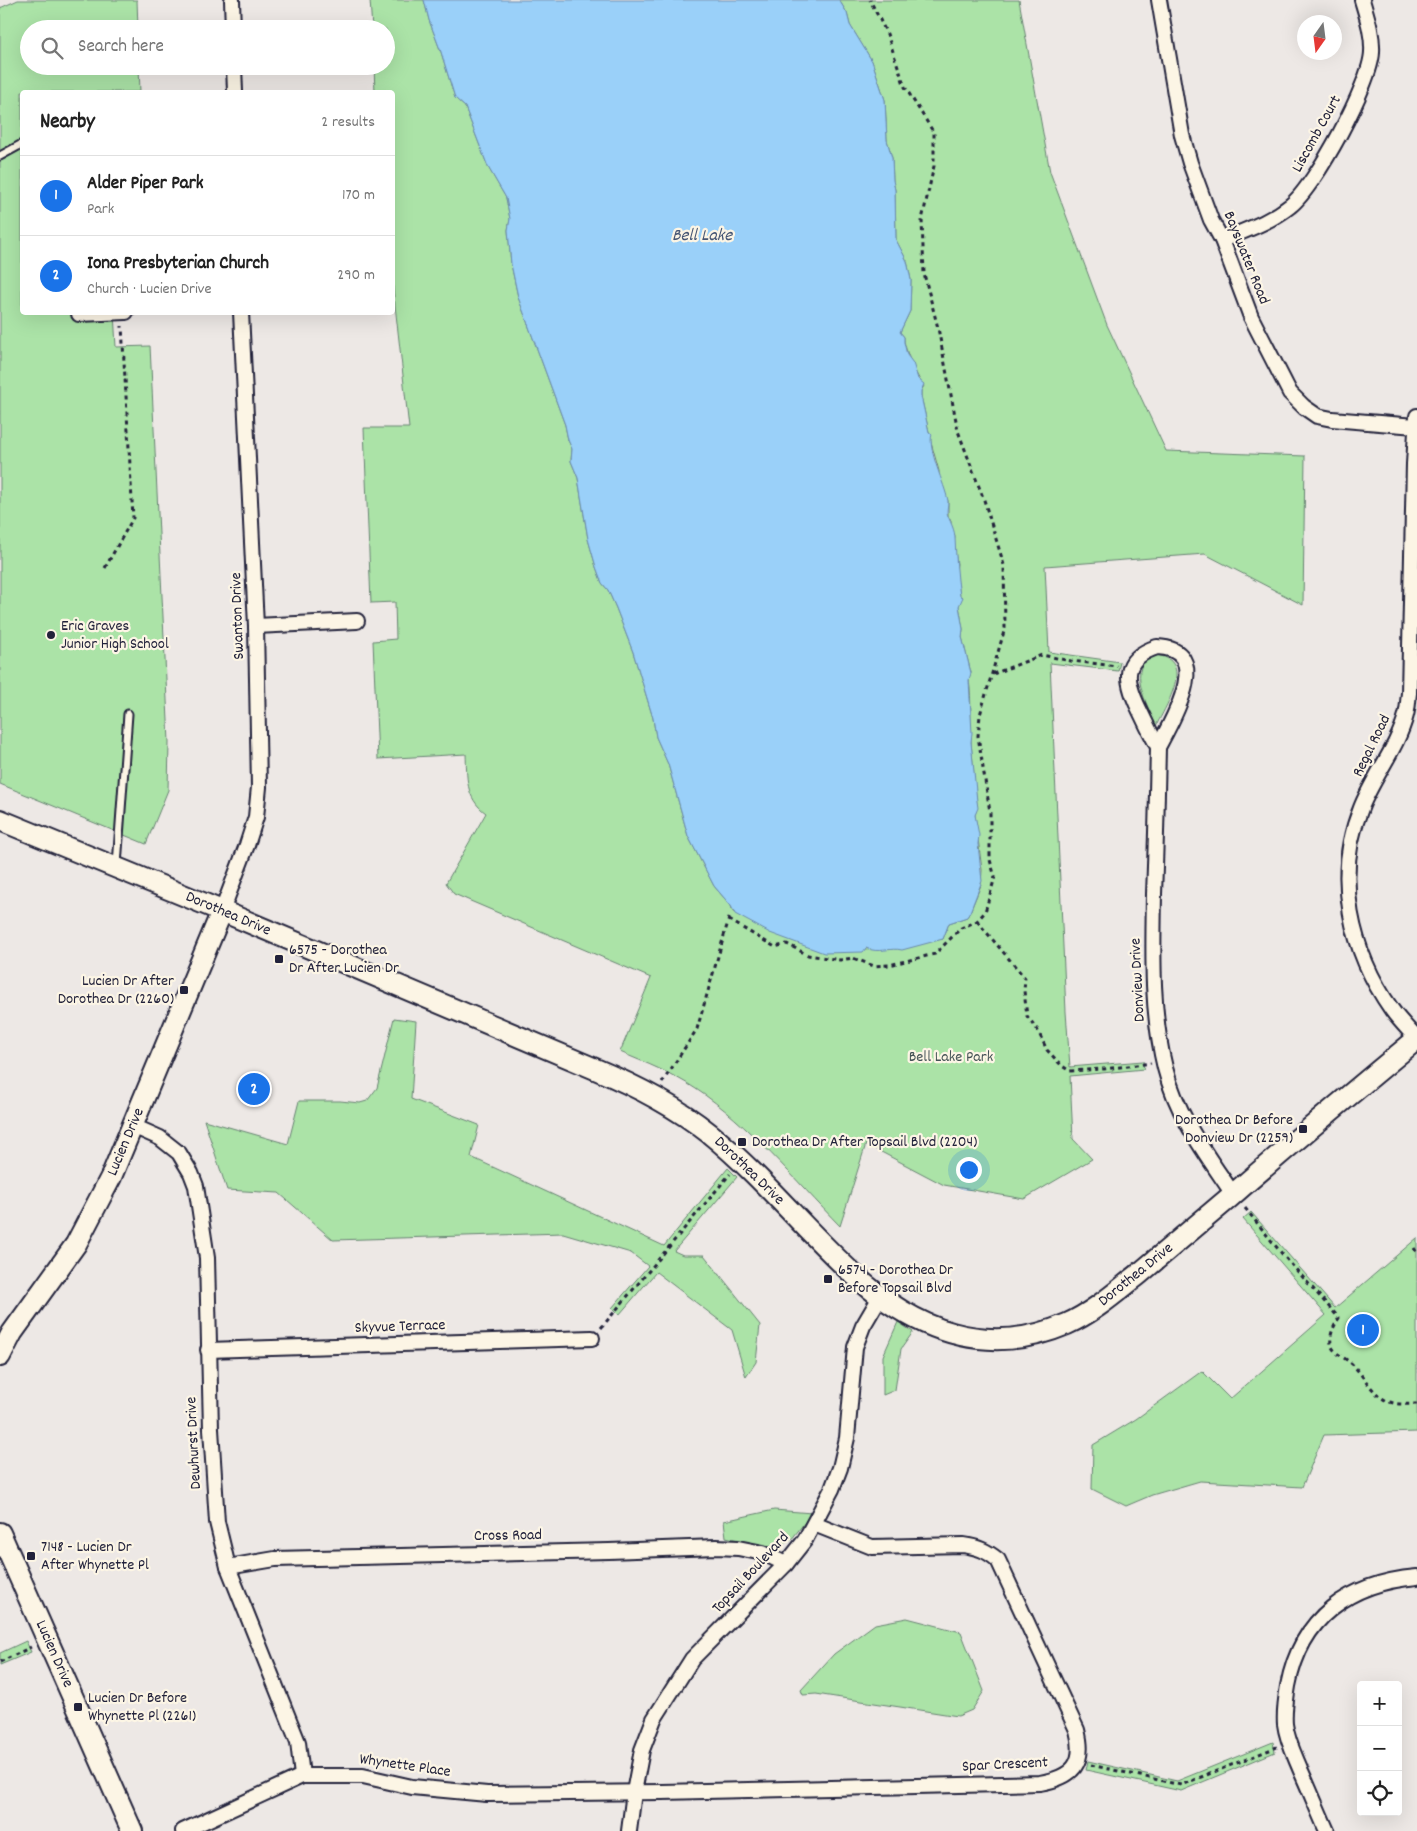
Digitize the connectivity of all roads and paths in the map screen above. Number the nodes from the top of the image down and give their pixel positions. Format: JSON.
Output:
{"nodes":[{"id":1,"x":232,"y":0,"type":"edge"},
{"id":2,"x":870,"y":0,"type":"edge"},
{"id":3,"x":1159,"y":0,"type":"edge"},
{"id":4,"x":1362,"y":0,"type":"edge"},
{"id":5,"x":233,"y":20,"type":"edge"},
{"id":6,"x":234,"y":75,"type":"edge"},
{"id":7,"x":234,"y":90,"type":"edge"},
{"id":8,"x":20,"y":145,"type":"edge"},
{"id":9,"x":0,"y":156,"type":"edge"},
{"id":10,"x":1222,"y":240,"type":"junction"},
{"id":11,"x":121,"y":315,"type":"edge"},
{"id":12,"x":242,"y":315,"type":"edge"},
{"id":13,"x":1416,"y":421,"type":"edge"},
{"id":14,"x":106,"y":568,"type":"dead end"},
{"id":15,"x":357,"y":621,"type":"dead end"},
{"id":16,"x":256,"y":626,"type":"junction"},
{"id":17,"x":1130,"y":668,"type":"junction"},
{"id":18,"x":992,"y":674,"type":"junction"},
{"id":19,"x":128,"y":714,"type":"dead end"},
{"id":20,"x":1158,"y":747,"type":"junction"},
{"id":21,"x":0,"y":820,"type":"edge"},
{"id":22,"x":117,"y":868,"type":"junction"},
{"id":23,"x":222,"y":911,"type":"junction"},
{"id":24,"x":730,"y":915,"type":"dead end"},
{"id":25,"x":729,"y":920,"type":"junction"},
{"id":26,"x":977,"y":921,"type":"junction"},
{"id":27,"x":1417,"y":1039,"type":"edge"},
{"id":28,"x":1164,"y":1061,"type":"junction"},
{"id":29,"x":653,"y":1096,"type":"junction"},
{"id":30,"x":133,"y":1126,"type":"junction"},
{"id":31,"x":724,"y":1181,"type":"dead end"},
{"id":32,"x":1233,"y":1194,"type":"junction"},
{"id":33,"x":1414,"y":1248,"type":"dead end"},
{"id":34,"x":1417,"y":1253,"type":"edge"},
{"id":35,"x":880,"y":1297,"type":"junction"},
{"id":36,"x":592,"y":1338,"type":"joint"},
{"id":37,"x":208,"y":1350,"type":"junction"},
{"id":38,"x":0,"y":1356,"type":"edge"},
{"id":39,"x":1417,"y":1404,"type":"edge"},
{"id":40,"x":814,"y":1524,"type":"junction"},
{"id":41,"x":0,"y":1533,"type":"edge"},
{"id":42,"x":786,"y":1564,"type":"junction"},
{"id":43,"x":228,"y":1567,"type":"junction"},
{"id":44,"x":1417,"y":1577,"type":"edge"},
{"id":45,"x":48,"y":1640,"type":"junction"},
{"id":46,"x":0,"y":1662,"type":"edge"},
{"id":47,"x":1290,"y":1742,"type":"junction"},
{"id":48,"x":1078,"y":1762,"type":"junction"},
{"id":49,"x":302,"y":1776,"type":"junction"},
{"id":50,"x":634,"y":1792,"type":"junction"},
{"id":51,"x":132,"y":1831,"type":"edge"},
{"id":52,"x":183,"y":1831,"type":"edge"},
{"id":53,"x":629,"y":1831,"type":"edge"},
{"id":54,"x":1327,"y":1831,"type":"edge"}],
"edges":[{"from":1,"to":5,"type":"street"},
{"from":2,"to":18,"type":"path"},
{"from":3,"to":10,"type":"street","name":"Bayswater Road"},
{"from":4,"to":10,"type":"street","name":"Liscomb Court"},
{"from":6,"to":7,"type":"street"},
{"from":8,"to":9,"type":"lane"},
{"from":10,"to":13,"type":"street","name":"Bayswater Road"},
{"from":11,"to":14,"type":"path"},
{"from":12,"to":16,"type":"street","name":"Swanton Drive"},
{"from":13,"to":27,"type":"street","name":"Regal Road"},
{"from":15,"to":16,"type":"street"},
{"from":16,"to":23,"type":"street","name":"Swanton Drive"},
{"from":17,"to":18,"type":"path"},
{"from":17,"to":20,"type":"street","name":"Donview Drive"},
{"from":17,"to":20,"type":"street","name":"Donview Drive"},
{"from":18,"to":26,"type":"path"},
{"from":19,"to":22,"type":"lane"},
{"from":20,"to":28,"type":"street","name":"Donview Drive"},
{"from":21,"to":22,"type":"street","name":"Dorothea Drive"},
{"from":22,"to":23,"type":"street","name":"Dorothea Drive"},
{"from":23,"to":29,"type":"street","name":"Dorothea Drive"},
{"from":23,"to":30,"type":"street","name":"Lucien Drive"},
{"from":24,"to":25,"type":"path"},
{"from":25,"to":26,"type":"path"},
{"from":25,"to":29,"type":"path"},
{"from":26,"to":28,"type":"path"},
{"from":27,"to":32,"type":"street","name":"Dorothea Drive"},
{"from":28,"to":32,"type":"street","name":"Donview Drive"},
{"from":29,"to":35,"type":"street","name":"Dorothea Drive"},
{"from":30,"to":37,"type":"street","name":"Dewhurst Drive"},
{"from":30,"to":38,"type":"street","name":"Lucien Drive"},
{"from":31,"to":36,"type":"path"},
{"from":32,"to":35,"type":"street","name":"Dorothea Drive"},
{"from":32,"to":39,"type":"path"},
{"from":33,"to":34,"type":"path"},
{"from":35,"to":40,"type":"street","name":"Topsail Boulevard"},
{"from":36,"to":37,"type":"street","name":"Skyvue Terrace"},
{"from":37,"to":43,"type":"street","name":"Dewhurst Drive"},
{"from":40,"to":42,"type":"street","name":"Topsail Boulevard"},
{"from":40,"to":48,"type":"street"},
{"from":41,"to":45,"type":"street","name":"Lucien Drive"},
{"from":42,"to":43,"type":"street","name":"Cross Road"},
{"from":42,"to":50,"type":"street","name":"Topsail Boulevard"},
{"from":43,"to":49,"type":"street","name":"Dewhurst Drive"},
{"from":44,"to":47,"type":"street"},
{"from":45,"to":46,"type":"path"},
{"from":45,"to":51,"type":"street","name":"Lucien Drive"},
{"from":47,"to":48,"type":"path"},
{"from":47,"to":54,"type":"street"},
{"from":48,"to":50,"type":"street","name":"Spar Crescent"},
{"from":49,"to":50,"type":"street","name":"Whynette Place"},
{"from":49,"to":52,"type":"street","name":"Whynette Place"},
{"from":50,"to":53,"type":"street","name":"Topsail Boulevard"}]}
